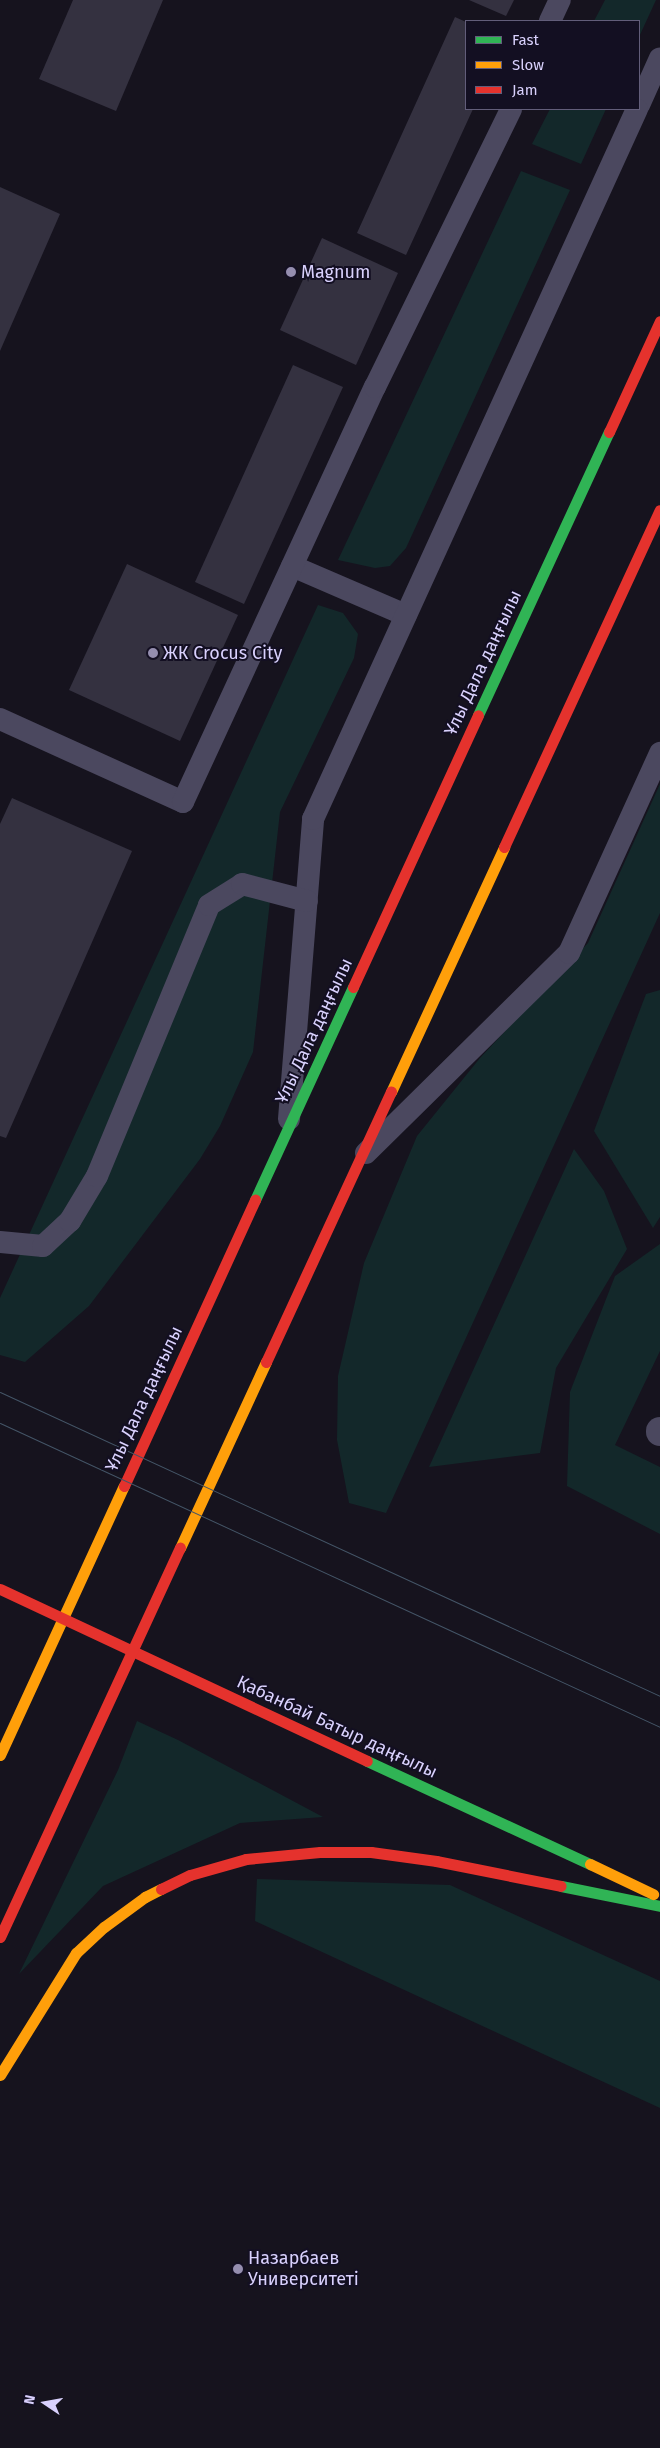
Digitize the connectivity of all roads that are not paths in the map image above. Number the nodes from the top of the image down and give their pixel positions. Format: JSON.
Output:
{"nodes":[{"id":1,"x":560,"y":0,"type":"edge"},
{"id":2,"x":550,"y":20,"type":"edge"},
{"id":3,"x":660,"y":58,"type":"edge"},
{"id":4,"x":640,"y":103,"type":"edge"},
{"id":5,"x":511,"y":110,"type":"edge"},
{"id":6,"x":637,"y":110,"type":"edge"},
{"id":7,"x":660,"y":321,"type":"edge"},
{"id":8,"x":660,"y":510,"type":"edge"},
{"id":9,"x":292,"y":566,"type":"junction"},
{"id":10,"x":406,"y":615,"type":"junction"},
{"id":11,"x":0,"y":719,"type":"edge"},
{"id":12,"x":660,"y":754,"type":"edge"},
{"id":13,"x":307,"y":901,"type":"junction"},
{"id":14,"x":289,"y":1127,"type":"junction"},
{"id":15,"x":360,"y":1159,"type":"junction"},
{"id":16,"x":0,"y":1242,"type":"edge"},
{"id":17,"x":0,"y":1589,"type":"edge"},
{"id":18,"x":62,"y":1618,"type":"junction"},
{"id":19,"x":132,"y":1651,"type":"junction"},
{"id":20,"x":0,"y":1756,"type":"edge"},
{"id":21,"x":660,"y":1897,"type":"edge"},
{"id":22,"x":660,"y":1906,"type":"edge"},
{"id":23,"x":0,"y":1937,"type":"edge"},
{"id":24,"x":0,"y":2075,"type":"edge"}],
"edges":[{"from":1,"to":2,"type":"lane"},
{"from":3,"to":4,"type":"lane"},
{"from":5,"to":9,"type":"lane"},
{"from":6,"to":10,"type":"lane"},
{"from":7,"to":14,"type":"main road","name":"Ұлы Дала даңғылы"},
{"from":8,"to":15,"type":"main road"},
{"from":9,"to":10,"type":"lane"},
{"from":9,"to":11,"type":"lane"},
{"from":10,"to":13,"type":"lane"},
{"from":12,"to":15,"type":"lane"},
{"from":13,"to":14,"type":"lane"},
{"from":13,"to":16,"type":"lane"},
{"from":14,"to":18,"type":"main road","name":"Ұлы Дала даңғылы"},
{"from":15,"to":19,"type":"main road"},
{"from":17,"to":18,"type":"main road","name":"Қабанбай Батыр даңғылы"},
{"from":18,"to":19,"type":"main road","name":"Қабанбай Батыр даңғылы"},
{"from":18,"to":20,"type":"main road","name":"Ұлы Дала даңғылы"},
{"from":19,"to":21,"type":"main road","name":"Қабанбай Батыр даңғылы"},
{"from":19,"to":23,"type":"main road"},
{"from":22,"to":24,"type":"main road"}]}
